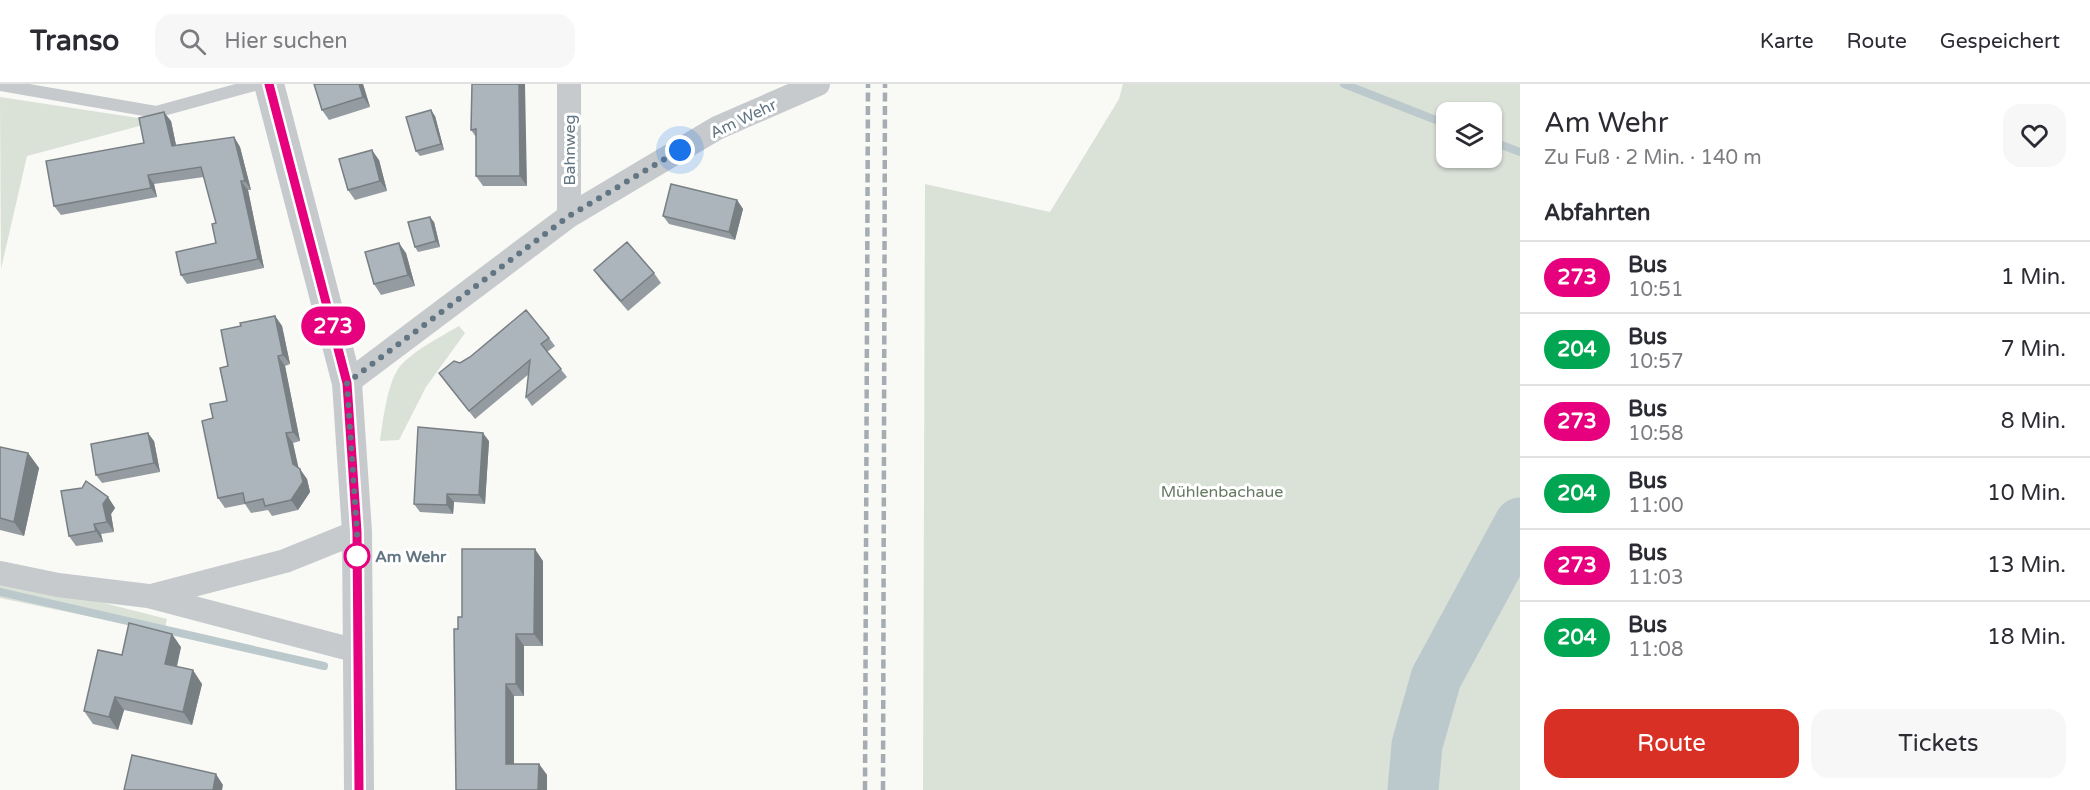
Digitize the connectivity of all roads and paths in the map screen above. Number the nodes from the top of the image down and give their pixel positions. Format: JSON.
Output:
{"nodes":[{"id":1,"x":258,"y":84,"type":"edge"},
{"id":2,"x":269,"y":84,"type":"edge"},
{"id":3,"x":569,"y":84,"type":"edge"},
{"id":4,"x":818,"y":84,"type":"edge"},
{"id":5,"x":0,"y":85,"type":"edge"},
{"id":6,"x":569,"y":216,"type":"junction"},
{"id":7,"x":347,"y":383,"type":"junction"},
{"id":8,"x":357,"y":532,"type":"junction"},
{"id":9,"x":0,"y":573,"type":"edge"},
{"id":10,"x":148,"y":596,"type":"junction"},
{"id":11,"x":357,"y":651,"type":"junction"},
{"id":12,"x":359,"y":790,"type":"edge"}],
"edges":[{"from":1,"to":5,"type":"lane"},
{"from":2,"to":7,"type":"street"},
{"from":3,"to":6,"type":"street","name":"Bahnweg"},
{"from":4,"to":6,"type":"street","name":"Am Wehr"},
{"from":6,"to":7,"type":"street","name":"Am Wehr"},
{"from":7,"to":8,"type":"street"},
{"from":8,"to":10,"type":"street"},
{"from":8,"to":11,"type":"street"},
{"from":9,"to":10,"type":"street"},
{"from":10,"to":11,"type":"street"},
{"from":11,"to":12,"type":"street"}]}
